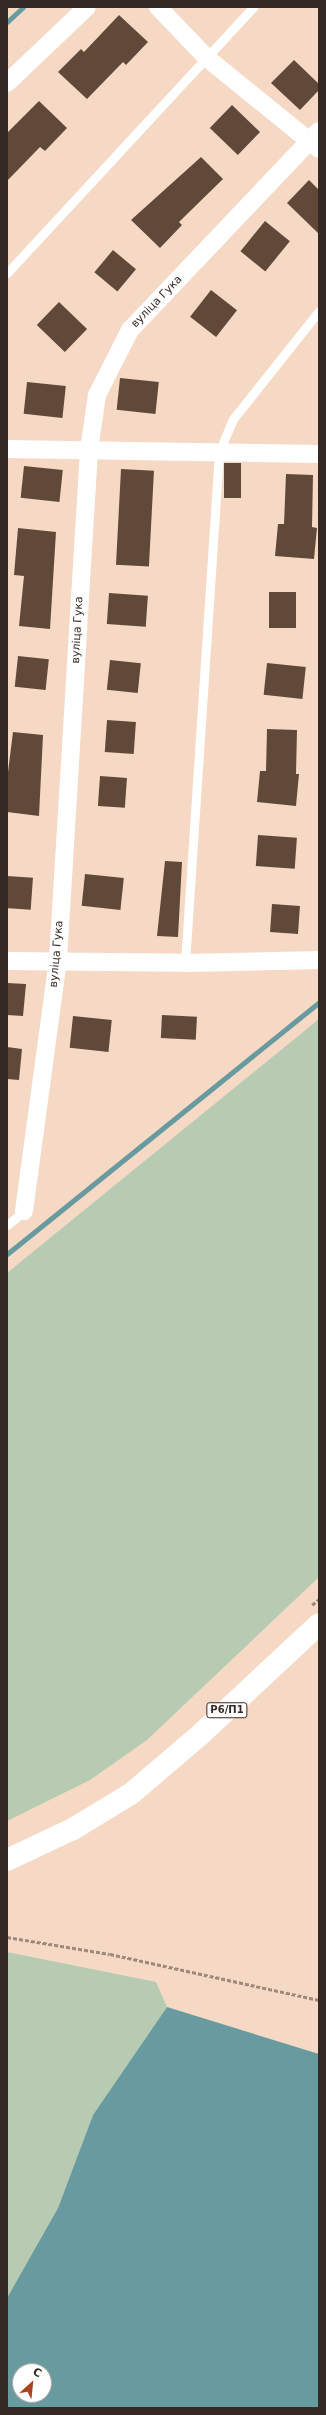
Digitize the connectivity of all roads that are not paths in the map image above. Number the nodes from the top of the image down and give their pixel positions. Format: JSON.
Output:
{"nodes":[{"id":1,"x":87,"y":7,"type":"edge"},
{"id":2,"x":158,"y":7,"type":"edge"},
{"id":3,"x":253,"y":7,"type":"edge"},
{"id":4,"x":207,"y":58,"type":"junction"},
{"id":5,"x":7,"y":83,"type":"edge"},
{"id":6,"x":316,"y":141,"type":"edge"},
{"id":7,"x":7,"y":273,"type":"edge"},
{"id":8,"x":319,"y":311,"type":"edge"},
{"id":9,"x":7,"y":449,"type":"edge"},
{"id":10,"x":89,"y":450,"type":"junction"},
{"id":11,"x":219,"y":452,"type":"junction"},
{"id":12,"x":319,"y":454,"type":"edge"},
{"id":13,"x":58,"y":960,"type":"junction"},
{"id":14,"x":319,"y":960,"type":"edge"},
{"id":15,"x":7,"y":961,"type":"edge"},
{"id":16,"x":185,"y":963,"type":"junction"},
{"id":17,"x":24,"y":1211,"type":"joint"},
{"id":18,"x":7,"y":1224,"type":"edge"},
{"id":19,"x":314,"y":1616,"type":"edge"},
{"id":20,"x":7,"y":1860,"type":"edge"}],
"edges":[{"from":1,"to":5,"type":"street"},
{"from":2,"to":4,"type":"street"},
{"from":3,"to":4,"type":"lane"},
{"from":4,"to":6,"type":"street"},
{"from":4,"to":7,"type":"lane"},
{"from":6,"to":10,"type":"street","name":"вуліца Гука"},
{"from":8,"to":11,"type":"lane"},
{"from":9,"to":10,"type":"street"},
{"from":10,"to":11,"type":"street"},
{"from":10,"to":13,"type":"street","name":"вуліца Гука"},
{"from":11,"to":12,"type":"street"},
{"from":11,"to":16,"type":"lane"},
{"from":13,"to":15,"type":"street"},
{"from":13,"to":16,"type":"street"},
{"from":13,"to":17,"type":"street","name":"вуліца Гука"},
{"from":14,"to":16,"type":"street"},
{"from":17,"to":18,"type":"lane"},
{"from":19,"to":20,"type":"main road","number":"Р6/П1"}]}
